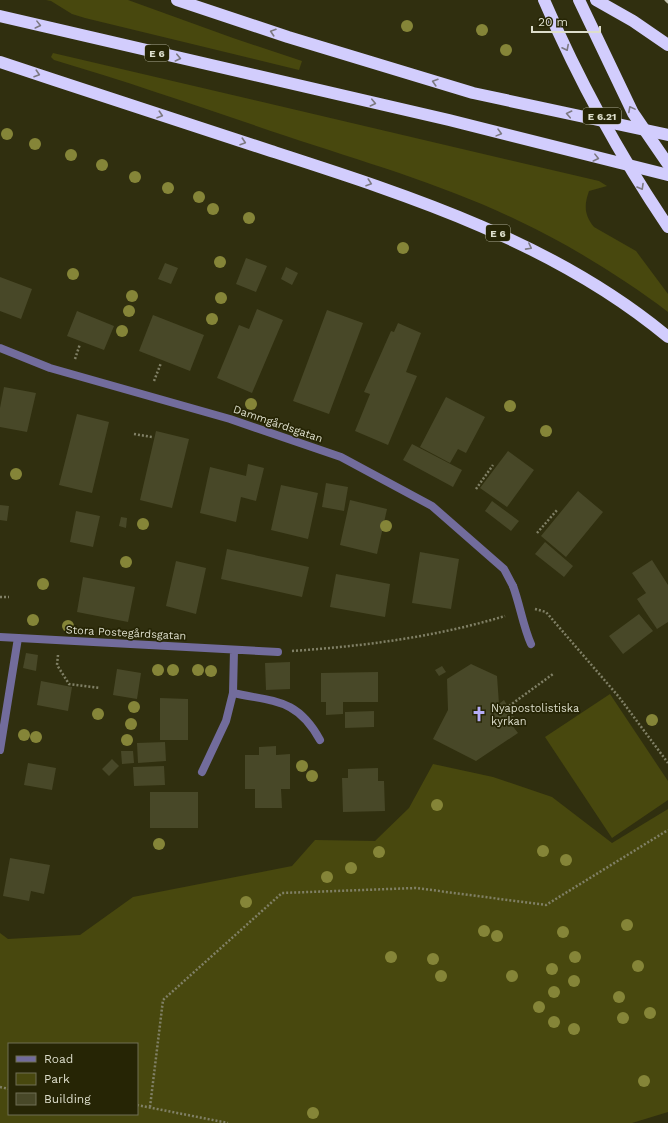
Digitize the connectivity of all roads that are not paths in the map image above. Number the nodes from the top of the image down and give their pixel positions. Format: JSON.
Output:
{"nodes":[{"id":1,"x":177,"y":0,"type":"edge"},
{"id":2,"x":544,"y":0,"type":"edge"},
{"id":3,"x":579,"y":0,"type":"edge"},
{"id":4,"x":596,"y":0,"type":"edge"},
{"id":5,"x":0,"y":16,"type":"edge"},
{"id":6,"x":668,"y":45,"type":"edge"},
{"id":7,"x":0,"y":62,"type":"edge"},
{"id":8,"x":668,"y":135,"type":"edge"},
{"id":9,"x":668,"y":164,"type":"edge"},
{"id":10,"x":668,"y":175,"type":"edge"},
{"id":11,"x":668,"y":227,"type":"edge"},
{"id":12,"x":668,"y":337,"type":"edge"},
{"id":13,"x":0,"y":348,"type":"edge"},
{"id":14,"x":0,"y":637,"type":"edge"},
{"id":15,"x":18,"y":638,"type":"junction"},
{"id":16,"x":531,"y":644,"type":"dead end"},
{"id":17,"x":234,"y":650,"type":"junction"},
{"id":18,"x":278,"y":652,"type":"road end"},
{"id":19,"x":233,"y":693,"type":"junction"},
{"id":20,"x":320,"y":740,"type":"dead end"},
{"id":21,"x":0,"y":750,"type":"edge"},
{"id":22,"x":202,"y":772,"type":"dead end"}],
"edges":[{"from":8,"to":1,"type":"highway","one_way":true},
{"from":2,"to":11,"type":"highway","number":"E 6.21","one_way":true,"bridge":true},
{"from":9,"to":3,"type":"highway","number":"E 6.21","one_way":true,"bridge":true},
{"from":4,"to":6,"type":"highway"},
{"from":5,"to":10,"type":"highway","number":"E 6","one_way":true},
{"from":7,"to":12,"type":"highway","number":"E 6","one_way":true},
{"from":13,"to":16,"type":"street","name":"Dammgårdsgatan"},
{"from":14,"to":15,"type":"street","name":"Stora Postegårdsgatan"},
{"from":15,"to":17,"type":"street","name":"Stora Postegårdsgatan"},
{"from":15,"to":21,"type":"street"},
{"from":17,"to":18,"type":"street","name":"Stora Postegårdsgatan"},
{"from":17,"to":19,"type":"street"},
{"from":19,"to":20,"type":"street"},
{"from":19,"to":22,"type":"street"}]}
